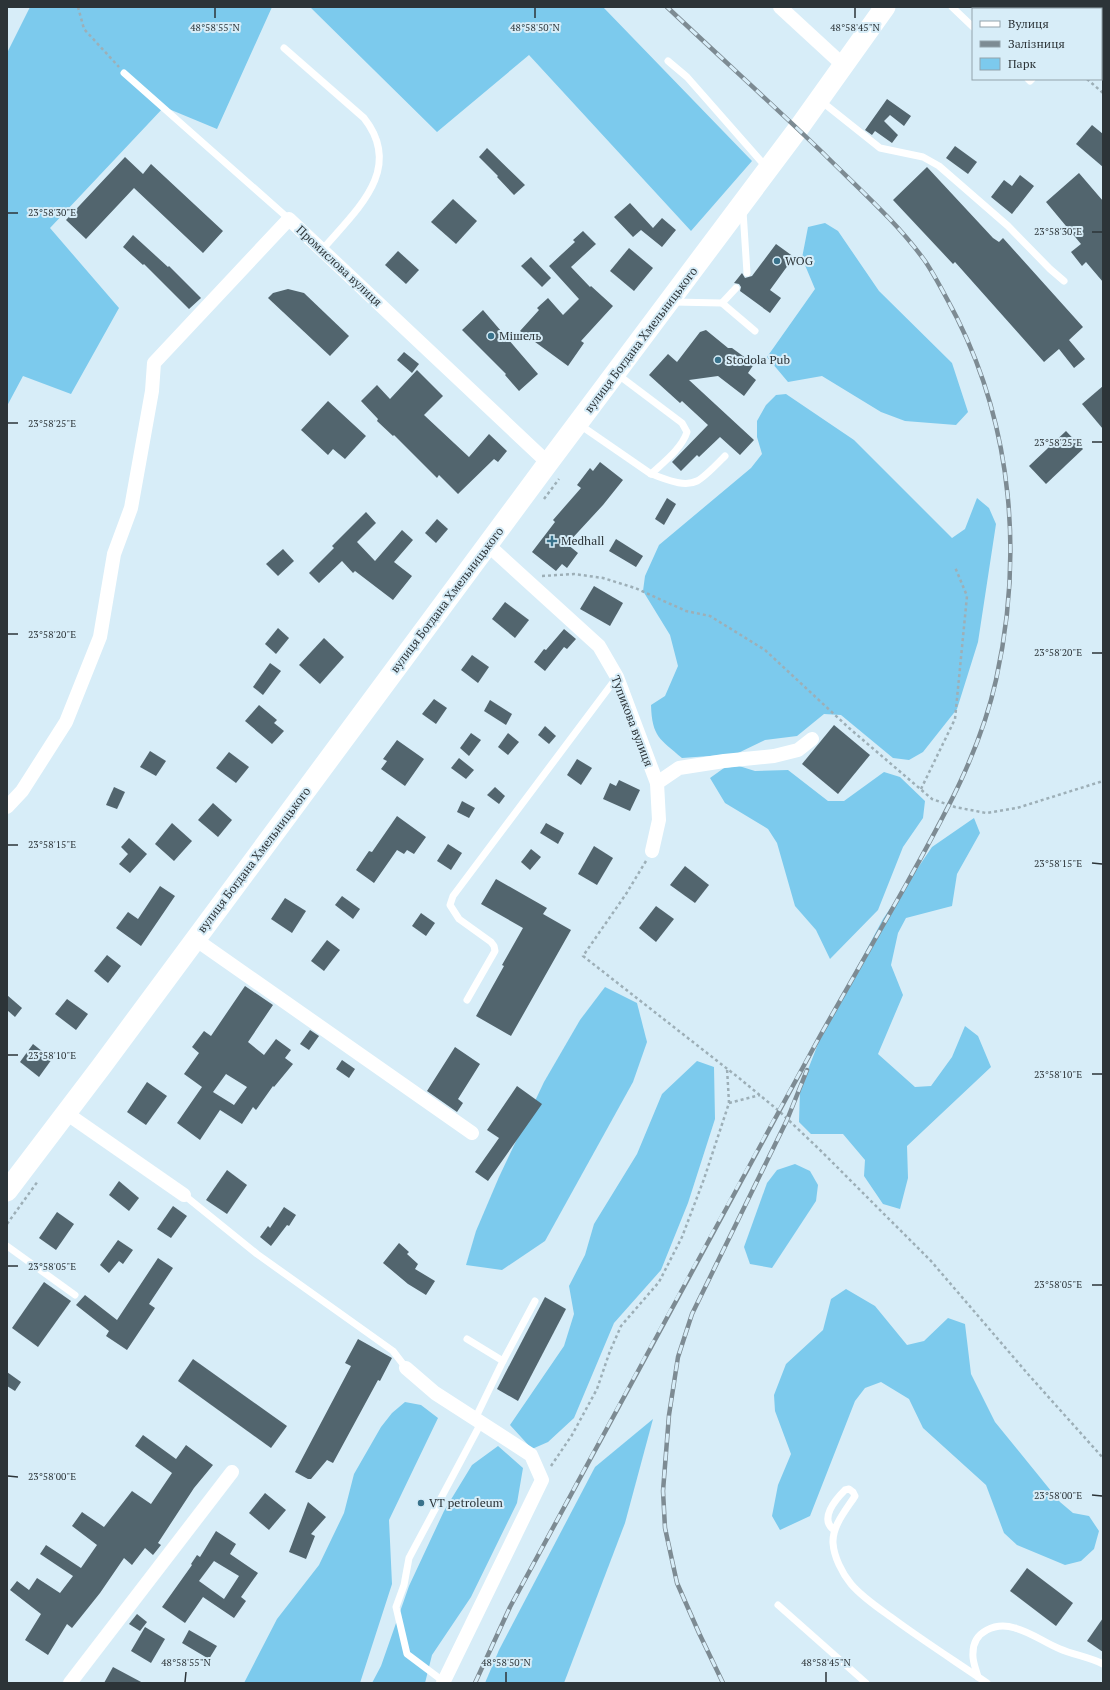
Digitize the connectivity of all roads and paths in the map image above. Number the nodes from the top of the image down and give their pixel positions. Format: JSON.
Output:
{"nodes":[{"id":1,"x":78,"y":7,"type":"edge"},
{"id":2,"x":780,"y":7,"type":"edge"},
{"id":3,"x":885,"y":7,"type":"edge"},
{"id":4,"x":952,"y":7,"type":"edge"},
{"id":5,"x":972,"y":26,"type":"edge"},
{"id":6,"x":284,"y":48,"type":"dead end"},
{"id":7,"x":668,"y":61,"type":"dead end"},
{"id":8,"x":843,"y":65,"type":"junction"},
{"id":9,"x":124,"y":73,"type":"joint"},
{"id":10,"x":1088,"y":80,"type":"edge"},
{"id":11,"x":1103,"y":93,"type":"edge"},
{"id":12,"x":819,"y":100,"type":"junction"},
{"id":13,"x":768,"y":170,"type":"junction"},
{"id":14,"x":742,"y":204,"type":"junction"},
{"id":15,"x":290,"y":219,"type":"junction"},
{"id":16,"x":322,"y":250,"type":"junction"},
{"id":17,"x":747,"y":273,"type":"dead end"},
{"id":18,"x":1064,"y":281,"type":"dead end"},
{"id":19,"x":736,"y":288,"type":"dead end"},
{"id":20,"x":669,"y":302,"type":"junction"},
{"id":21,"x":722,"y":304,"type":"junction"},
{"id":22,"x":755,"y":331,"type":"dead end"},
{"id":23,"x":616,"y":373,"type":"junction"},
{"id":24,"x":578,"y":423,"type":"junction"},
{"id":25,"x":725,"y":456,"type":"dead end"},
{"id":26,"x":548,"y":463,"type":"junction"},
{"id":27,"x":651,"y":474,"type":"junction"},
{"id":28,"x":488,"y":545,"type":"junction"},
{"id":29,"x":955,"y":567,"type":"dead end"},
{"id":30,"x":522,"y":576,"type":"junction"},
{"id":31,"x":617,"y":677,"type":"junction"},
{"id":32,"x":812,"y":739,"type":"dead end"},
{"id":33,"x":1103,"y":781,"type":"edge"},
{"id":34,"x":657,"y":783,"type":"junction"},
{"id":35,"x":920,"y":789,"type":"junction"},
{"id":36,"x":7,"y":807,"type":"edge"},
{"id":37,"x":652,"y":851,"type":"joint"},
{"id":38,"x":195,"y":940,"type":"junction"},
{"id":39,"x":467,"y":1000,"type":"dead end"},
{"id":40,"x":727,"y":1068,"type":"junction"},
{"id":41,"x":760,"y":1095,"type":"junction"},
{"id":42,"x":729,"y":1103,"type":"junction"},
{"id":43,"x":66,"y":1112,"type":"junction"},
{"id":44,"x":472,"y":1133,"type":"dead end"},
{"id":45,"x":7,"y":1191,"type":"edge"},
{"id":46,"x":184,"y":1195,"type":"joint"},
{"id":47,"x":7,"y":1246,"type":"edge"},
{"id":48,"x":75,"y":1296,"type":"dead end"},
{"id":49,"x":535,"y":1301,"type":"dead end"},
{"id":50,"x":467,"y":1339,"type":"dead end"},
{"id":51,"x":503,"y":1361,"type":"junction"},
{"id":52,"x":406,"y":1368,"type":"joint"},
{"id":53,"x":478,"y":1421,"type":"junction"},
{"id":54,"x":1103,"y":1458,"type":"edge"},
{"id":55,"x":232,"y":1472,"type":"dead end"},
{"id":56,"x":542,"y":1480,"type":"junction"},
{"id":57,"x":834,"y":1530,"type":"junction"},
{"id":58,"x":778,"y":1605,"type":"dead end"},
{"id":59,"x":1103,"y":1664,"type":"edge"},
{"id":60,"x":978,"y":1677,"type":"junction"},
{"id":61,"x":443,"y":1682,"type":"edge"},
{"id":62,"x":70,"y":1683,"type":"edge"},
{"id":63,"x":866,"y":1683,"type":"edge"},
{"id":64,"x":986,"y":1683,"type":"edge"}],
"edges":[{"from":1,"to":9,"type":"path"},
{"from":2,"to":8,"type":"street"},
{"from":3,"to":8,"type":"main road","name":"вулиця Богдана Хмельницького"},
{"from":4,"to":5,"type":"lane"},
{"from":6,"to":16,"type":"lane"},
{"from":7,"to":13,"type":"lane"},
{"from":8,"to":12,"type":"main road","name":"вулиця Богдана Хмельницького"},
{"from":9,"to":15,"type":"lane","name":"Промислова вулиця"},
{"from":10,"to":11,"type":"path"},
{"from":12,"to":13,"type":"main road","name":"вулиця Богдана Хмельницького"},
{"from":12,"to":18,"type":"lane"},
{"from":13,"to":14,"type":"main road","name":"вулиця Богдана Хмельницького"},
{"from":14,"to":17,"type":"lane"},
{"from":14,"to":20,"type":"main road","name":"вулиця Богдана Хмельницького"},
{"from":15,"to":16,"type":"street","name":"Промислова вулиця"},
{"from":15,"to":36,"type":"street"},
{"from":16,"to":26,"type":"street","name":"Промислова вулиця"},
{"from":19,"to":21,"type":"lane"},
{"from":20,"to":21,"type":"lane"},
{"from":20,"to":23,"type":"main road","name":"вулиця Богдана Хмельницького"},
{"from":21,"to":22,"type":"lane"},
{"from":23,"to":24,"type":"main road","name":"вулиця Богдана Хмельницького"},
{"from":23,"to":27,"type":"lane"},
{"from":24,"to":26,"type":"main road","name":"вулиця Богдана Хмельницького"},
{"from":24,"to":27,"type":"lane"},
{"from":25,"to":27,"type":"lane"},
{"from":26,"to":28,"type":"main road","name":"вулиця Богдана Хмельницького"},
{"from":28,"to":30,"type":"street","name":"Тупикова вулиця"},
{"from":28,"to":38,"type":"main road","name":"вулиця Богдана Хмельницького"},
{"from":29,"to":35,"type":"path"},
{"from":30,"to":31,"type":"street","name":"Тупикова вулиця"},
{"from":30,"to":35,"type":"path"},
{"from":31,"to":34,"type":"street","name":"Тупикова вулиця"},
{"from":31,"to":39,"type":"lane"},
{"from":32,"to":34,"type":"street"},
{"from":33,"to":35,"type":"path"},
{"from":34,"to":37,"type":"street","name":"Тупикова вулиця"},
{"from":37,"to":40,"type":"path"},
{"from":38,"to":43,"type":"main road","name":"вулиця Богдана Хмельницького"},
{"from":38,"to":44,"type":"street"},
{"from":40,"to":41,"type":"path"},
{"from":40,"to":42,"type":"path"},
{"from":41,"to":42,"type":"path"},
{"from":41,"to":54,"type":"path"},
{"from":42,"to":56,"type":"path"},
{"from":43,"to":45,"type":"main road","name":"вулиця Богдана Хмельницького"},
{"from":43,"to":46,"type":"street"},
{"from":46,"to":52,"type":"lane"},
{"from":47,"to":48,"type":"lane"},
{"from":49,"to":51,"type":"lane"},
{"from":50,"to":51,"type":"lane"},
{"from":51,"to":53,"type":"lane"},
{"from":52,"to":53,"type":"street"},
{"from":53,"to":56,"type":"street"},
{"from":53,"to":61,"type":"lane"},
{"from":55,"to":62,"type":"street"},
{"from":56,"to":61,"type":"street"},
{"from":57,"to":57,"type":"lane"},
{"from":57,"to":60,"type":"lane"},
{"from":58,"to":63,"type":"lane"},
{"from":59,"to":60,"type":"lane"},
{"from":60,"to":64,"type":"lane"}]}
